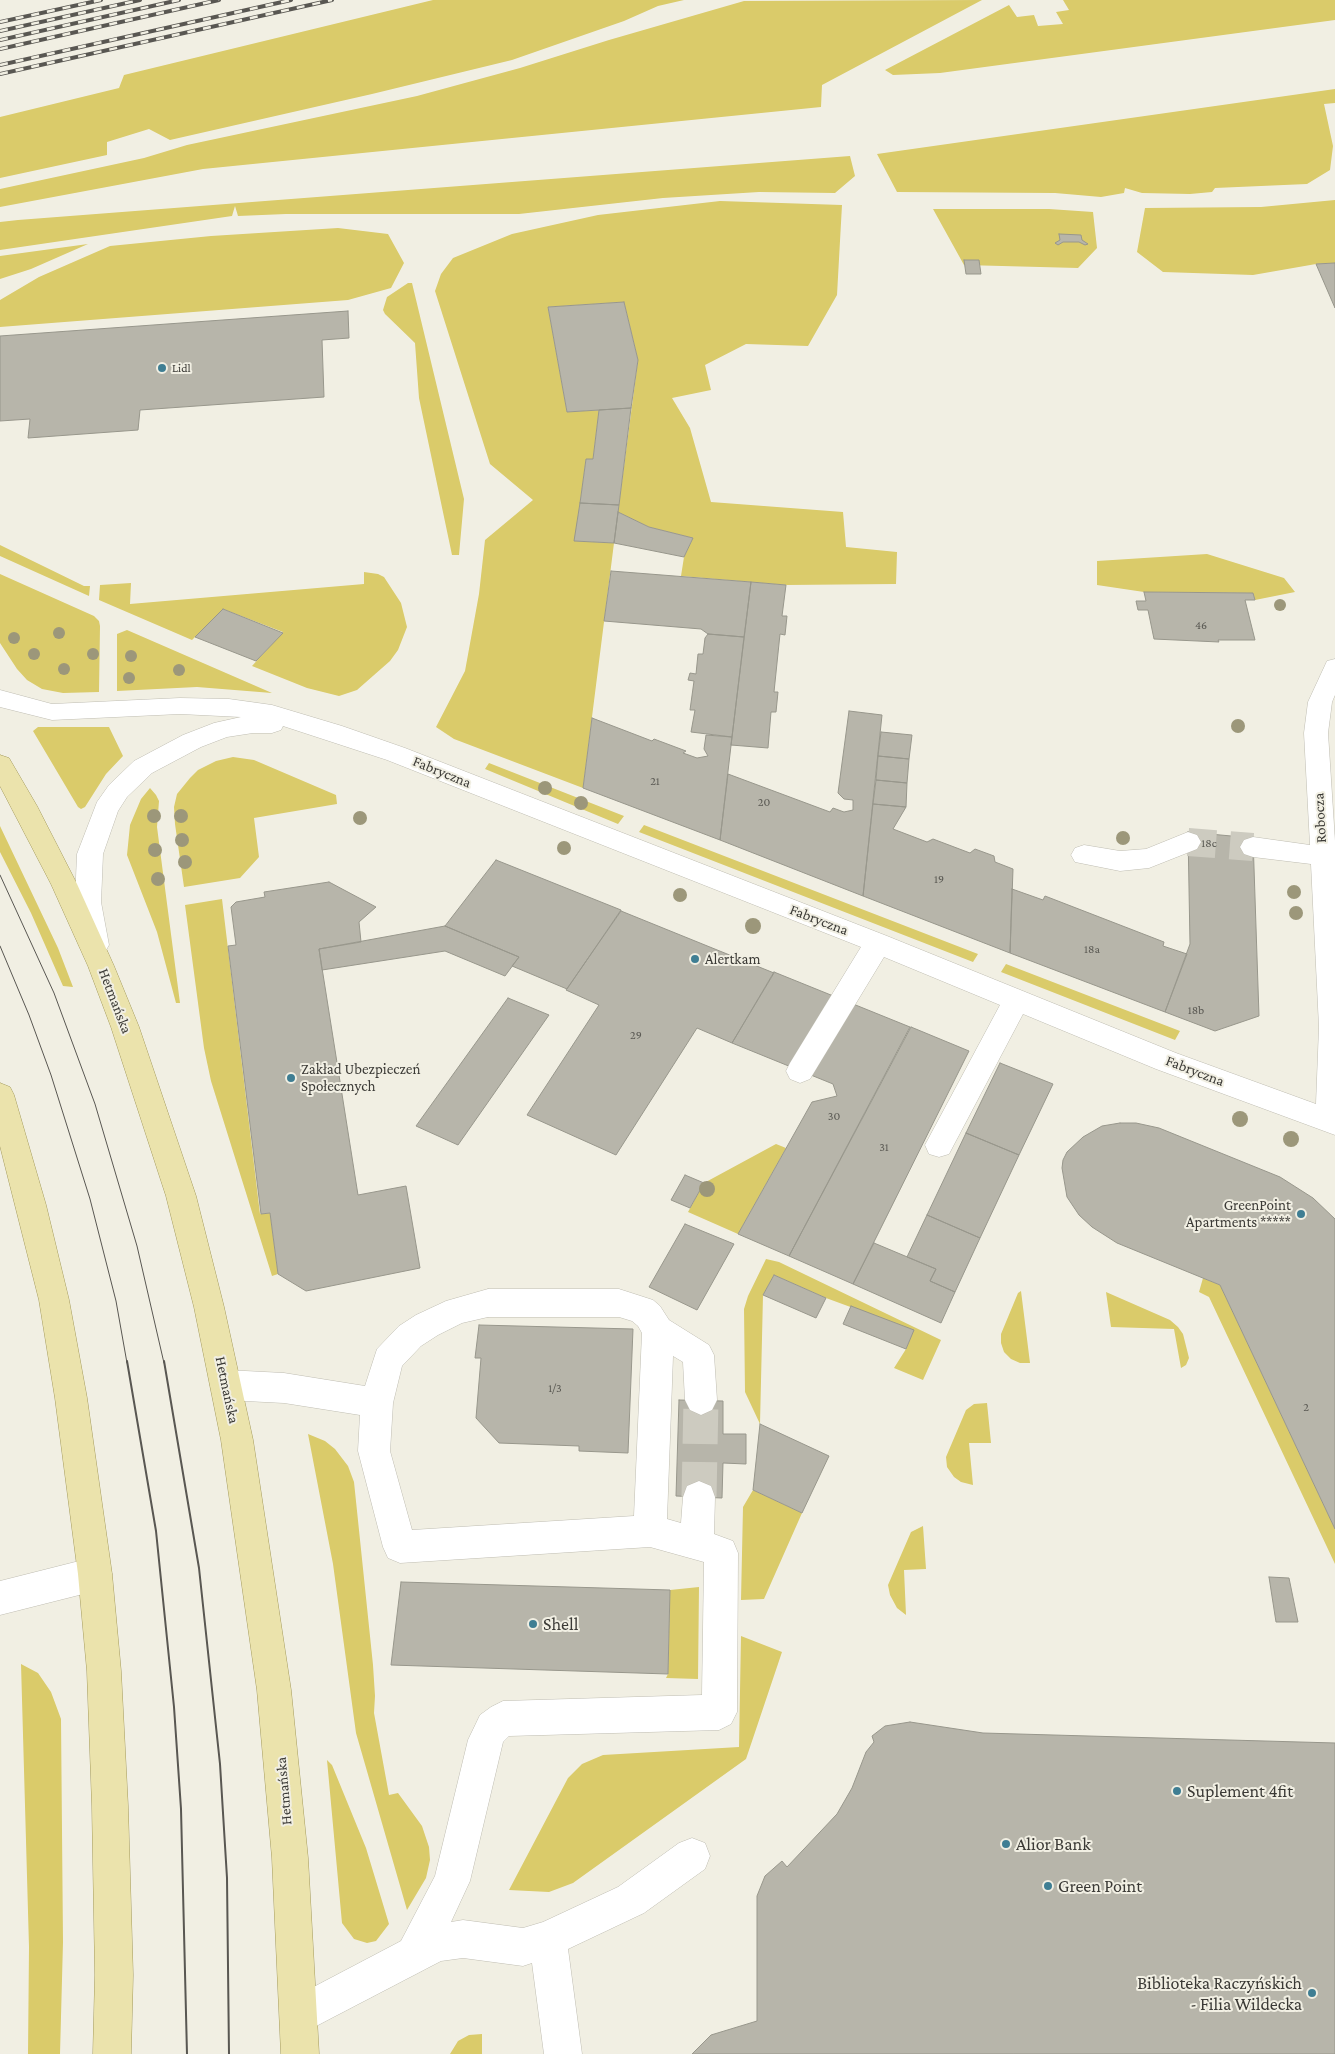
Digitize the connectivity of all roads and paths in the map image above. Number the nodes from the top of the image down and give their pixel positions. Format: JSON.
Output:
{"nodes":[{"id":1,"x":1335,"y":667,"type":"edge"},
{"id":2,"x":0,"y":698,"type":"edge"},
{"id":3,"x":1327,"y":715,"type":"edge"},
{"id":4,"x":301,"y":723,"type":"junction"},
{"id":5,"x":0,"y":764,"type":"edge"},
{"id":6,"x":1188,"y":842,"type":"tunnel mouth"},
{"id":7,"x":1253,"y":847,"type":"tunnel mouth"},
{"id":8,"x":1084,"y":855,"type":"dead end"},
{"id":9,"x":1322,"y":856,"type":"junction"},
{"id":10,"x":878,"y":943,"type":"junction"},
{"id":11,"x":101,"y":966,"type":"junction"},
{"id":12,"x":1017,"y":999,"type":"junction"},
{"id":13,"x":800,"y":1071,"type":"dead end"},
{"id":14,"x":0,"y":1095,"type":"edge"},
{"id":15,"x":1333,"y":1122,"type":"edge"},
{"id":16,"x":939,"y":1145,"type":"dead end"},
{"id":17,"x":658,"y":1330,"type":"junction"},
{"id":18,"x":226,"y":1385,"type":"junction"},
{"id":19,"x":701,"y":1400,"type":"tunnel mouth"},
{"id":20,"x":377,"y":1404,"type":"junction"},
{"id":21,"x":700,"y":1497,"type":"tunnel mouth"},
{"id":22,"x":650,"y":1531,"type":"junction"},
{"id":23,"x":697,"y":1543,"type":"junction"},
{"id":24,"x":95,"y":1574,"type":"junction"},
{"id":25,"x":0,"y":1598,"type":"edge"},
{"id":26,"x":692,"y":1856,"type":"dead end"},
{"id":27,"x":548,"y":1939,"type":"junction"},
{"id":28,"x":414,"y":1954,"type":"junction"},
{"id":29,"x":299,"y":2016,"type":"junction"},
{"id":30,"x":112,"y":2054,"type":"edge"},
{"id":31,"x":300,"y":2054,"type":"edge"},
{"id":32,"x":563,"y":2054,"type":"edge"}],
"edges":[{"from":1,"to":3,"type":"street","name":"Robocza"},
{"from":2,"to":4,"type":"street","name":"Fabryczna"},
{"from":3,"to":9,"type":"street","name":"Robocza"},
{"from":4,"to":10,"type":"street","name":"Fabryczna"},
{"from":4,"to":11,"type":"street","name":"Fabryczna"},
{"from":5,"to":11,"type":"main road","name":"Hetmańska"},
{"from":6,"to":8,"type":"street"},
{"from":7,"to":9,"type":"street"},
{"from":9,"to":15,"type":"street","name":"Robocza"},
{"from":10,"to":12,"type":"street","name":"Fabryczna"},
{"from":10,"to":13,"type":"street"},
{"from":11,"to":18,"type":"main road","name":"Hetmańska"},
{"from":12,"to":15,"type":"street","name":"Fabryczna"},
{"from":12,"to":16,"type":"street"},
{"from":14,"to":24,"type":"main road"},
{"from":17,"to":19,"type":"street"},
{"from":17,"to":20,"type":"street"},
{"from":17,"to":22,"type":"street"},
{"from":18,"to":20,"type":"street"},
{"from":18,"to":29,"type":"main road","name":"Hetmańska"},
{"from":20,"to":22,"type":"street"},
{"from":21,"to":23,"type":"street"},
{"from":22,"to":23,"type":"street"},
{"from":23,"to":28,"type":"street"},
{"from":24,"to":25,"type":"street"},
{"from":24,"to":30,"type":"main road"},
{"from":26,"to":27,"type":"street"},
{"from":27,"to":28,"type":"street"},
{"from":27,"to":32,"type":"street"},
{"from":28,"to":29,"type":"street"},
{"from":29,"to":31,"type":"main road","name":"Hetmańska"}]}
